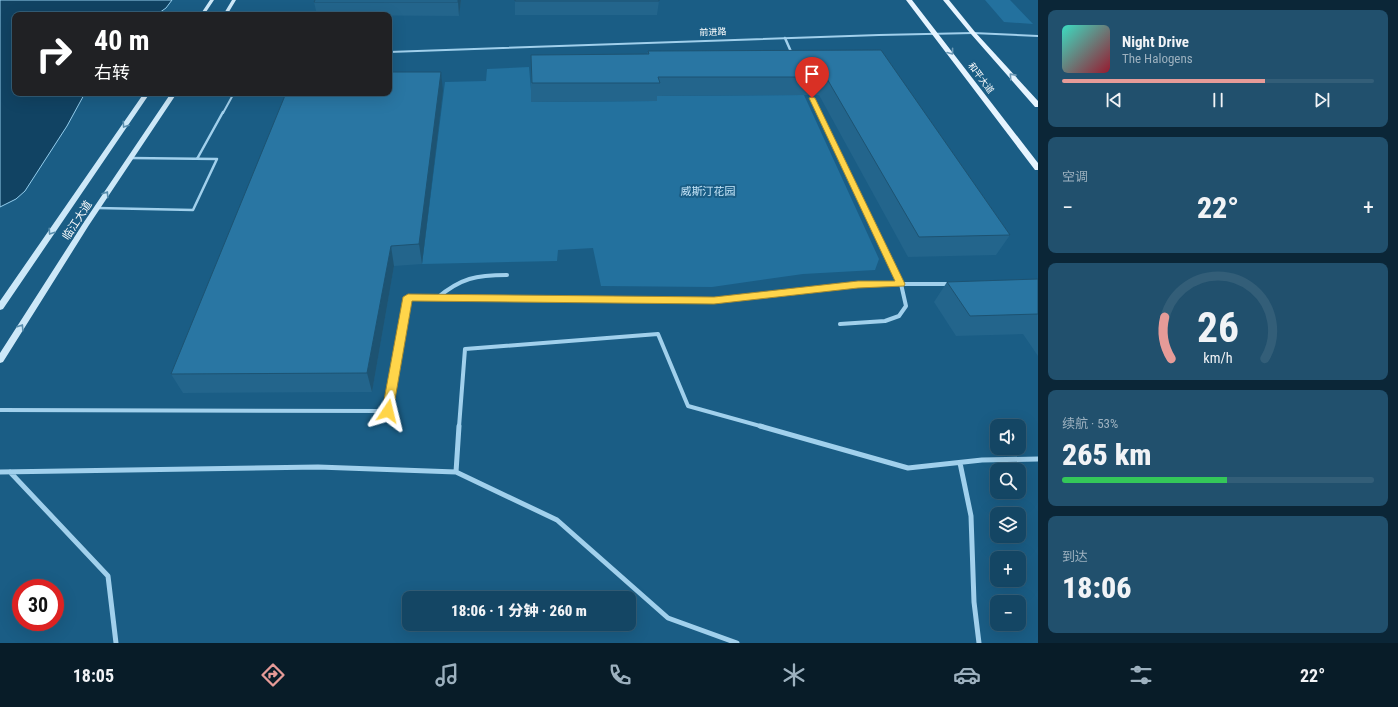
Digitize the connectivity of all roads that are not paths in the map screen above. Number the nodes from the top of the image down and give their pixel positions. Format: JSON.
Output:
{"nodes":[{"id":1,"x":212,"y":0,"type":"edge"},
{"id":2,"x":234,"y":0,"type":"edge"},
{"id":3,"x":909,"y":0,"type":"edge"},
{"id":4,"x":946,"y":0,"type":"edge"},
{"id":5,"x":204,"y":12,"type":"edge"},
{"id":6,"x":226,"y":12,"type":"edge"},
{"id":7,"x":973,"y":33,"type":"junction"},
{"id":8,"x":936,"y":34,"type":"junction"},
{"id":9,"x":1038,"y":36,"type":"edge"},
{"id":10,"x":785,"y":38,"type":"junction"},
{"id":11,"x":392,"y":52,"type":"edge"},
{"id":12,"x":794,"y":58,"type":"edge"},
{"id":13,"x":145,"y":96,"type":"edge"},
{"id":14,"x":172,"y":96,"type":"edge"},
{"id":15,"x":232,"y":96,"type":"edge"},
{"id":16,"x":812,"y":98,"type":"edge"},
{"id":17,"x":1038,"y":105,"type":"edge"},
{"id":18,"x":130,"y":158,"type":"junction"},
{"id":19,"x":197,"y":159,"type":"junction"},
{"id":20,"x":1038,"y":168,"type":"edge"},
{"id":21,"x":97,"y":208,"type":"junction"},
{"id":22,"x":507,"y":275,"type":"dead end"},
{"id":23,"x":901,"y":284,"type":"junction"},
{"id":24,"x":954,"y":284,"type":"edge"},
{"id":25,"x":437,"y":298,"type":"junction"},
{"id":26,"x":0,"y":307,"type":"edge"},
{"id":27,"x":840,"y":324,"type":"dead end"},
{"id":28,"x":0,"y":360,"type":"edge"},
{"id":29,"x":0,"y":410,"type":"edge"},
{"id":30,"x":1038,"y":459,"type":"edge"},
{"id":31,"x":960,"y":463,"type":"junction"},
{"id":32,"x":0,"y":472,"type":"edge"},
{"id":33,"x":10,"y":472,"type":"junction"},
{"id":34,"x":456,"y":472,"type":"junction"},
{"id":35,"x":116,"y":643,"type":"edge"},
{"id":36,"x":737,"y":643,"type":"edge"},
{"id":37,"x":979,"y":643,"type":"edge"}],
"edges":[{"from":1,"to":5,"type":"main road"},
{"from":2,"to":6,"type":"main road"},
{"from":3,"to":8,"type":"main road","name":"和平大道"},
{"from":4,"to":7,"type":"main road"},
{"from":7,"to":8,"type":"street","name":"前进路"},
{"from":7,"to":9,"type":"street","name":"前进路"},
{"from":17,"to":7,"type":"main road","one_way":true},
{"from":8,"to":10,"type":"street","name":"前进路"},
{"from":8,"to":20,"type":"main road","name":"和平大道","one_way":true},
{"from":10,"to":11,"type":"street","name":"前进路"},
{"from":10,"to":12,"type":"street"},
{"from":13,"to":26,"type":"main road","name":"临江大道","one_way":true},
{"from":14,"to":18,"type":"main road","name":"临江大道"},
{"from":15,"to":19,"type":"lane"},
{"from":16,"to":23,"type":"street"},
{"from":18,"to":19,"type":"lane"},
{"from":21,"to":18,"type":"main road","name":"临江大道","one_way":true},
{"from":19,"to":21,"type":"lane"},
{"from":28,"to":21,"type":"main road","name":"临江大道","one_way":true},
{"from":22,"to":25,"type":"street"},
{"from":23,"to":24,"type":"street"},
{"from":23,"to":25,"type":"street"},
{"from":23,"to":27,"type":"street"},
{"from":25,"to":29,"type":"street"},
{"from":30,"to":31,"type":"street"},
{"from":31,"to":34,"type":"street"},
{"from":31,"to":37,"type":"street"},
{"from":32,"to":33,"type":"street"},
{"from":33,"to":34,"type":"street"},
{"from":33,"to":35,"type":"street"},
{"from":34,"to":36,"type":"street"}]}
